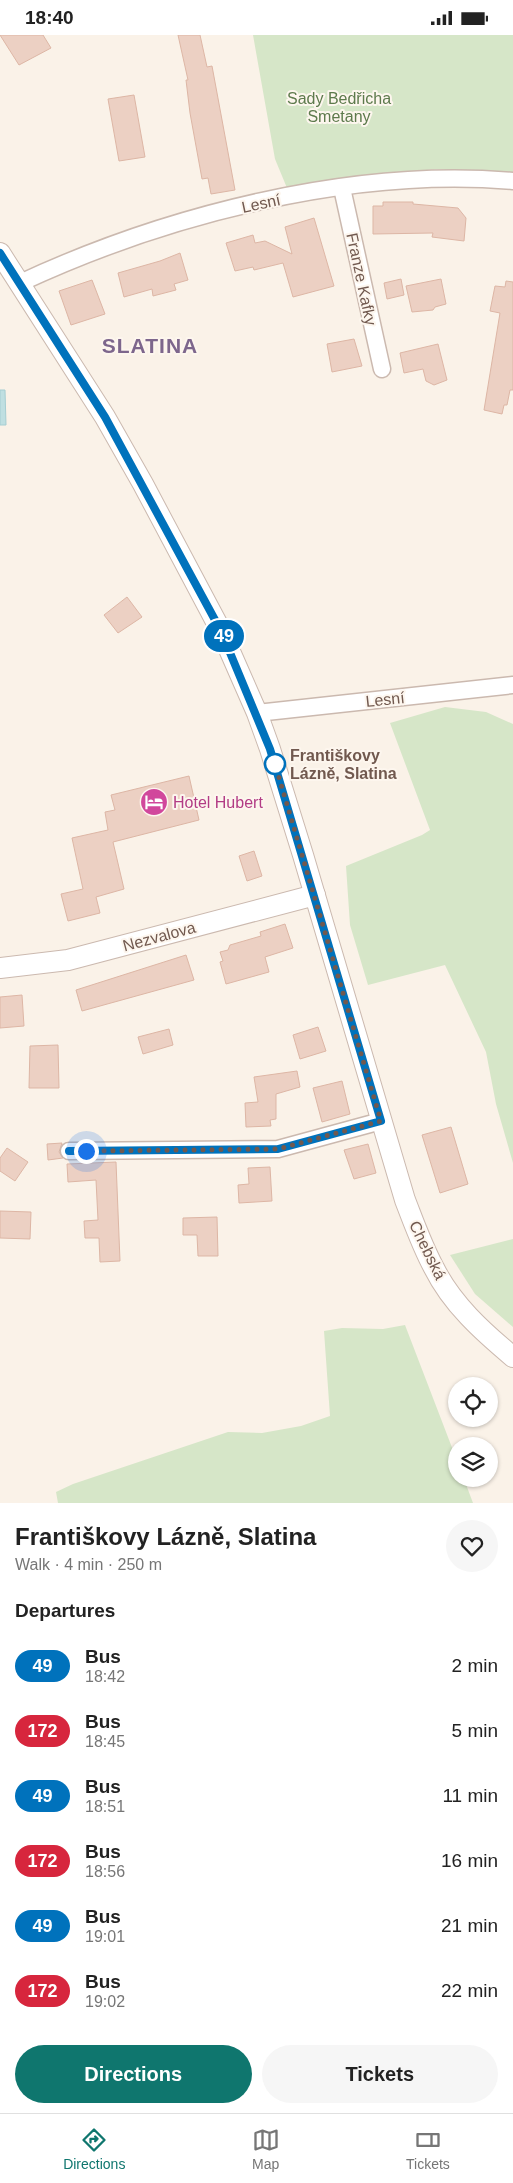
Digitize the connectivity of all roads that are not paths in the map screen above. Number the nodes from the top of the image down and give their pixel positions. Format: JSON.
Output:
{"nodes":[{"id":1,"x":513,"y":181,"type":"edge"},
{"id":2,"x":342,"y":188,"type":"junction"},
{"id":3,"x":0,"y":253,"type":"edge"},
{"id":4,"x":20,"y":283,"type":"junction"},
{"id":5,"x":382,"y":369,"type":"dead end"},
{"id":6,"x":513,"y":685,"type":"edge"},
{"id":7,"x":257,"y":713,"type":"junction"},
{"id":8,"x":315,"y":895,"type":"junction"},
{"id":9,"x":0,"y":968,"type":"edge"},
{"id":10,"x":381,"y":1121,"type":"junction"},
{"id":11,"x":69,"y":1151,"type":"dead end"},
{"id":12,"x":513,"y":1357,"type":"edge"}],
"edges":[{"from":1,"to":2,"type":"street","name":"Lesní"},
{"from":2,"to":4,"type":"street","name":"Lesní"},
{"from":2,"to":5,"type":"street","name":"Franze Kafky"},
{"from":3,"to":4,"type":"street","name":"Chebská"},
{"from":4,"to":7,"type":"street","name":"Chebská"},
{"from":6,"to":7,"type":"street","name":"Lesní"},
{"from":7,"to":8,"type":"street","name":"Chebská"},
{"from":8,"to":9,"type":"street","name":"Nezvalova"},
{"from":8,"to":10,"type":"street","name":"Chebská"},
{"from":10,"to":11,"type":"street"},
{"from":10,"to":12,"type":"street","name":"Chebská"}]}
